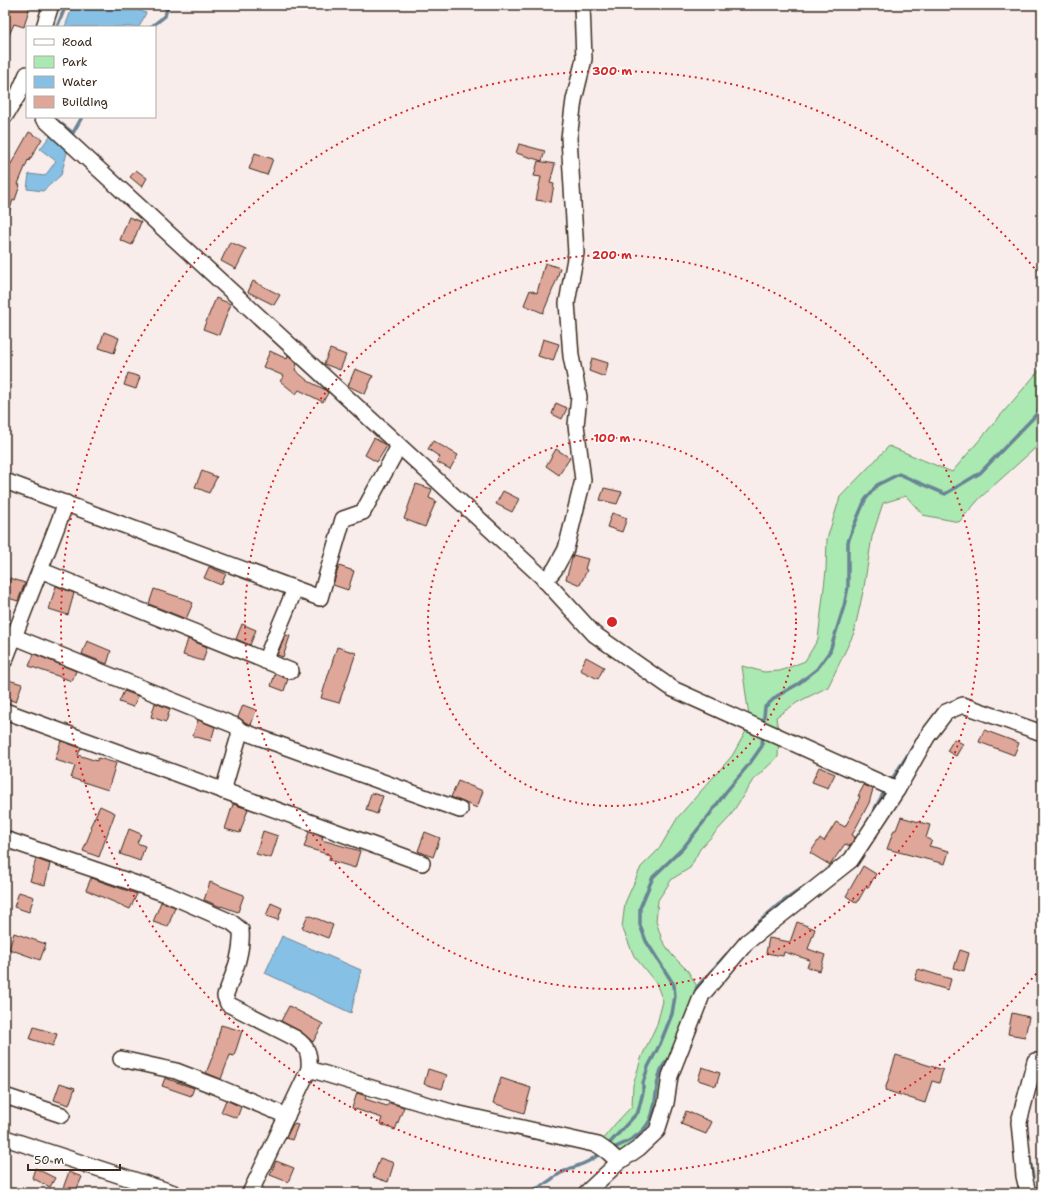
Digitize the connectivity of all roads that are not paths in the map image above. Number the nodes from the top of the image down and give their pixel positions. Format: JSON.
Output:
{"nodes":[{"id":1,"x":51,"y":5,"type":"edge"},
{"id":2,"x":582,"y":5,"type":"edge"},
{"id":3,"x":44,"y":26,"type":"edge"},
{"id":4,"x":26,"y":80,"type":"edge"},
{"id":5,"x":23,"y":99,"type":"edge"},
{"id":6,"x":5,"y":116,"type":"edge"},
{"id":7,"x":43,"y":118,"type":"edge"},
{"id":8,"x":399,"y":446,"type":"junction"},
{"id":9,"x":5,"y":481,"type":"edge"},
{"id":10,"x":66,"y":504,"type":"junction"},
{"id":11,"x":40,"y":570,"type":"junction"},
{"id":12,"x":544,"y":581,"type":"junction"},
{"id":13,"x":295,"y":589,"type":"junction"},
{"id":14,"x":9,"y":635,"type":"edge"},
{"id":15,"x":5,"y":660,"type":"edge"},
{"id":16,"x":265,"y":661,"type":"junction"},
{"id":17,"x":291,"y":671,"type":"dead end"},
{"id":18,"x":5,"y":711,"type":"edge"},
{"id":19,"x":239,"y":730,"type":"junction"},
{"id":20,"x":1042,"y":733,"type":"edge"},
{"id":21,"x":897,"y":790,"type":"junction"},
{"id":22,"x":223,"y":791,"type":"junction"},
{"id":23,"x":460,"y":810,"type":"dead end"},
{"id":24,"x":5,"y":838,"type":"edge"},
{"id":25,"x":422,"y":864,"type":"dead end"},
{"id":26,"x":121,"y":1058,"type":"dead end"},
{"id":27,"x":1040,"y":1058,"type":"edge"},
{"id":28,"x":309,"y":1069,"type":"junction"},
{"id":29,"x":5,"y":1096,"type":"edge"},
{"id":30,"x":62,"y":1116,"type":"dead end"},
{"id":31,"x":286,"y":1116,"type":"junction"},
{"id":32,"x":5,"y":1138,"type":"edge"},
{"id":33,"x":619,"y":1162,"type":"junction"},
{"id":34,"x":174,"y":1193,"type":"edge"},
{"id":35,"x":250,"y":1193,"type":"edge"},
{"id":36,"x":586,"y":1193,"type":"edge"},
{"id":37,"x":1028,"y":1193,"type":"edge"}],
"edges":[{"from":1,"to":3,"type":"street"},
{"from":2,"to":12,"type":"street"},
{"from":4,"to":5,"type":"street"},
{"from":5,"to":6,"type":"street"},
{"from":7,"to":8,"type":"street"},
{"from":8,"to":12,"type":"street"},
{"from":8,"to":13,"type":"street"},
{"from":9,"to":10,"type":"street"},
{"from":10,"to":11,"type":"street"},
{"from":10,"to":13,"type":"street"},
{"from":11,"to":14,"type":"street"},
{"from":11,"to":16,"type":"street"},
{"from":12,"to":21,"type":"street"},
{"from":13,"to":16,"type":"street"},
{"from":14,"to":15,"type":"street"},
{"from":14,"to":19,"type":"street"},
{"from":16,"to":17,"type":"street"},
{"from":18,"to":22,"type":"street"},
{"from":19,"to":22,"type":"street"},
{"from":19,"to":23,"type":"street"},
{"from":20,"to":21,"type":"street"},
{"from":21,"to":33,"type":"street"},
{"from":22,"to":25,"type":"street"},
{"from":24,"to":28,"type":"street"},
{"from":26,"to":31,"type":"street"},
{"from":27,"to":37,"type":"street"},
{"from":28,"to":31,"type":"street"},
{"from":28,"to":33,"type":"street"},
{"from":29,"to":30,"type":"street"},
{"from":31,"to":35,"type":"street"},
{"from":32,"to":34,"type":"street"},
{"from":33,"to":36,"type":"street"}]}
